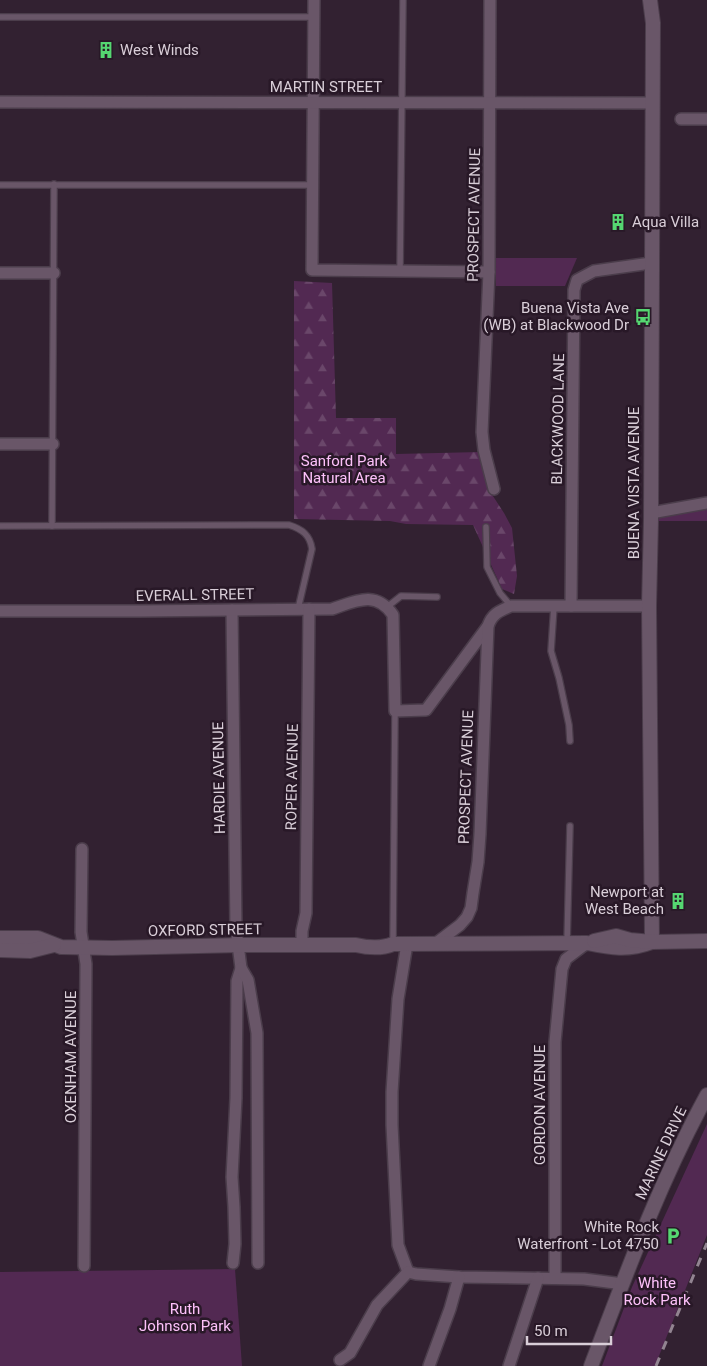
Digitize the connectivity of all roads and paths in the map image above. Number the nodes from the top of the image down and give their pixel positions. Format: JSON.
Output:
{"nodes":[{"id":1,"x":314,"y":0,"type":"edge"},
{"id":2,"x":403,"y":0,"type":"edge"},
{"id":3,"x":490,"y":0,"type":"edge"},
{"id":4,"x":650,"y":0,"type":"edge"},
{"id":5,"x":657,"y":0,"type":"edge"},
{"id":6,"x":0,"y":17,"type":"edge"},
{"id":7,"x":314,"y":17,"type":"junction"},
{"id":8,"x":652,"y":23,"type":"junction"},
{"id":9,"x":0,"y":102,"type":"edge"},
{"id":10,"x":313,"y":102,"type":"junction"},
{"id":11,"x":491,"y":102,"type":"junction"},
{"id":12,"x":402,"y":103,"type":"junction"},
{"id":13,"x":652,"y":103,"type":"junction"},
{"id":14,"x":681,"y":119,"type":"dead end"},
{"id":15,"x":707,"y":119,"type":"edge"},
{"id":16,"x":54,"y":184,"type":"junction"},
{"id":17,"x":0,"y":185,"type":"edge"},
{"id":18,"x":313,"y":185,"type":"junction"},
{"id":19,"x":651,"y":263,"type":"junction"},
{"id":20,"x":400,"y":271,"type":"junction"},
{"id":21,"x":489,"y":272,"type":"junction"},
{"id":22,"x":0,"y":273,"type":"edge"},
{"id":23,"x":54,"y":273,"type":"junction"},
{"id":24,"x":0,"y":444,"type":"edge"},
{"id":25,"x":53,"y":444,"type":"junction"},
{"id":26,"x":494,"y":489,"type":"dead end"},
{"id":27,"x":707,"y":503,"type":"edge"},
{"id":28,"x":651,"y":513,"type":"junction"},
{"id":29,"x":0,"y":526,"type":"edge"},
{"id":30,"x":52,"y":526,"type":"junction"},
{"id":31,"x":486,"y":527,"type":"dead end"},
{"id":32,"x":437,"y":597,"type":"dead end"},
{"id":33,"x":511,"y":606,"type":"junction"},
{"id":34,"x":554,"y":606,"type":"junction"},
{"id":35,"x":571,"y":606,"type":"junction"},
{"id":36,"x":649,"y":606,"type":"junction"},
{"id":37,"x":387,"y":607,"type":"junction"},
{"id":38,"x":304,"y":609,"type":"junction"},
{"id":39,"x":232,"y":610,"type":"junction"},
{"id":40,"x":0,"y":611,"type":"edge"},
{"id":41,"x":488,"y":626,"type":"junction"},
{"id":42,"x":395,"y":711,"type":"junction"},
{"id":43,"x":570,"y":741,"type":"dead end"},
{"id":44,"x":570,"y":826,"type":"dead end"},
{"id":45,"x":82,"y":849,"type":"dead end"},
{"id":46,"x":0,"y":938,"type":"edge"},
{"id":47,"x":707,"y":941,"type":"edge"},
{"id":48,"x":652,"y":942,"type":"junction"},
{"id":49,"x":567,"y":943,"type":"junction"},
{"id":50,"x":587,"y":943,"type":"junction"},
{"id":51,"x":400,"y":944,"type":"junction"},
{"id":52,"x":435,"y":944,"type":"junction"},
{"id":53,"x":54,"y":945,"type":"junction"},
{"id":54,"x":237,"y":945,"type":"junction"},
{"id":55,"x":302,"y":945,"type":"junction"},
{"id":56,"x":84,"y":948,"type":"junction"},
{"id":57,"x":0,"y":950,"type":"edge"},
{"id":58,"x":241,"y":968,"type":"junction"},
{"id":59,"x":707,"y":1095,"type":"edge"},
{"id":60,"x":233,"y":1263,"type":"dead end"},
{"id":61,"x":258,"y":1263,"type":"dead end"},
{"id":62,"x":84,"y":1266,"type":"dead end"},
{"id":63,"x":408,"y":1272,"type":"junction"},
{"id":64,"x":459,"y":1277,"type":"junction"},
{"id":65,"x":538,"y":1278,"type":"junction"},
{"id":66,"x":555,"y":1278,"type":"junction"},
{"id":67,"x":622,"y":1284,"type":"junction"},
{"id":68,"x":340,"y":1360,"type":"dead end"},
{"id":69,"x":430,"y":1366,"type":"edge"},
{"id":70,"x":509,"y":1366,"type":"edge"},
{"id":71,"x":591,"y":1366,"type":"edge"}],
"edges":[{"from":1,"to":7,"type":"street"},
{"from":2,"to":12,"type":"lane"},
{"from":3,"to":11,"type":"street","name":"PROSPECT AVENUE"},
{"from":4,"to":8,"type":"street","name":"BUENA VISTA AVENUE"},
{"from":5,"to":8,"type":"street","name":"BUENA VISTA AVENUE"},
{"from":6,"to":7,"type":"lane"},
{"from":7,"to":10,"type":"street"},
{"from":8,"to":13,"type":"street","name":"BUENA VISTA AVENUE"},
{"from":9,"to":10,"type":"street","name":"MARTIN STREET"},
{"from":10,"to":12,"type":"street","name":"MARTIN STREET"},
{"from":10,"to":18,"type":"street"},
{"from":11,"to":12,"type":"street","name":"MARTIN STREET"},
{"from":11,"to":13,"type":"street","name":"MARTIN STREET"},
{"from":11,"to":21,"type":"street","name":"PROSPECT AVENUE"},
{"from":12,"to":20,"type":"lane"},
{"from":13,"to":19,"type":"street","name":"BUENA VISTA AVENUE"},
{"from":14,"to":15,"type":"street"},
{"from":16,"to":17,"type":"lane"},
{"from":16,"to":18,"type":"lane"},
{"from":16,"to":23,"type":"lane"},
{"from":18,"to":20,"type":"street"},
{"from":19,"to":28,"type":"street","name":"BUENA VISTA AVENUE"},
{"from":19,"to":35,"type":"street","name":"BLACKWOOD LANE"},
{"from":20,"to":21,"type":"street"},
{"from":21,"to":26,"type":"street","name":"PROSPECT AVENUE"},
{"from":22,"to":23,"type":"street"},
{"from":23,"to":25,"type":"lane"},
{"from":24,"to":25,"type":"street"},
{"from":25,"to":30,"type":"lane"},
{"from":27,"to":28,"type":"street"},
{"from":28,"to":36,"type":"street","name":"BUENA VISTA AVENUE"},
{"from":29,"to":30,"type":"lane"},
{"from":30,"to":38,"type":"lane"},
{"from":31,"to":33,"type":"lane"},
{"from":32,"to":37,"type":"lane"},
{"from":33,"to":34,"type":"street"},
{"from":33,"to":41,"type":"street"},
{"from":34,"to":35,"type":"street"},
{"from":34,"to":43,"type":"lane"},
{"from":35,"to":36,"type":"street"},
{"from":36,"to":48,"type":"street","name":"BUENA VISTA AVENUE"},
{"from":37,"to":38,"type":"street","name":"EVERALL STREET"},
{"from":37,"to":42,"type":"street"},
{"from":38,"to":39,"type":"street","name":"EVERALL STREET"},
{"from":38,"to":55,"type":"street","name":"ROPER AVENUE"},
{"from":39,"to":40,"type":"street","name":"EVERALL STREET"},
{"from":39,"to":54,"type":"street","name":"HARDIE AVENUE"},
{"from":41,"to":42,"type":"street"},
{"from":41,"to":52,"type":"street","name":"PROSPECT AVENUE"},
{"from":42,"to":51,"type":"lane"},
{"from":44,"to":49,"type":"lane"},
{"from":45,"to":56,"type":"street","name":"OXENHAM AVENUE"},
{"from":46,"to":53,"type":"street","name":"OXFORD STREET"},
{"from":47,"to":48,"type":"street","name":"OXFORD STREET"},
{"from":48,"to":50,"type":"street","name":"OXFORD STREET"},
{"from":49,"to":50,"type":"street","name":"OXFORD STREET"},
{"from":49,"to":52,"type":"street","name":"OXFORD STREET"},
{"from":50,"to":66,"type":"street","name":"GORDON AVENUE"},
{"from":51,"to":52,"type":"street","name":"OXFORD STREET"},
{"from":51,"to":55,"type":"street","name":"OXFORD STREET"},
{"from":51,"to":63,"type":"street"},
{"from":53,"to":56,"type":"street","name":"OXFORD STREET"},
{"from":53,"to":57,"type":"street","name":"OXFORD STREET"},
{"from":54,"to":55,"type":"street","name":"OXFORD STREET"},
{"from":54,"to":56,"type":"street","name":"OXFORD STREET"},
{"from":54,"to":58,"type":"street","name":"HARDIE AVENUE"},
{"from":56,"to":62,"type":"street","name":"OXENHAM AVENUE"},
{"from":58,"to":60,"type":"street"},
{"from":58,"to":61,"type":"street"},
{"from":59,"to":67,"type":"street","name":"MARINE DRIVE"},
{"from":63,"to":64,"type":"street"},
{"from":63,"to":68,"type":"street"},
{"from":64,"to":65,"type":"street"},
{"from":64,"to":69,"type":"street"},
{"from":65,"to":66,"type":"street"},
{"from":65,"to":70,"type":"street"},
{"from":66,"to":67,"type":"street"},
{"from":67,"to":71,"type":"street","name":"MARINE DRIVE"}]}
